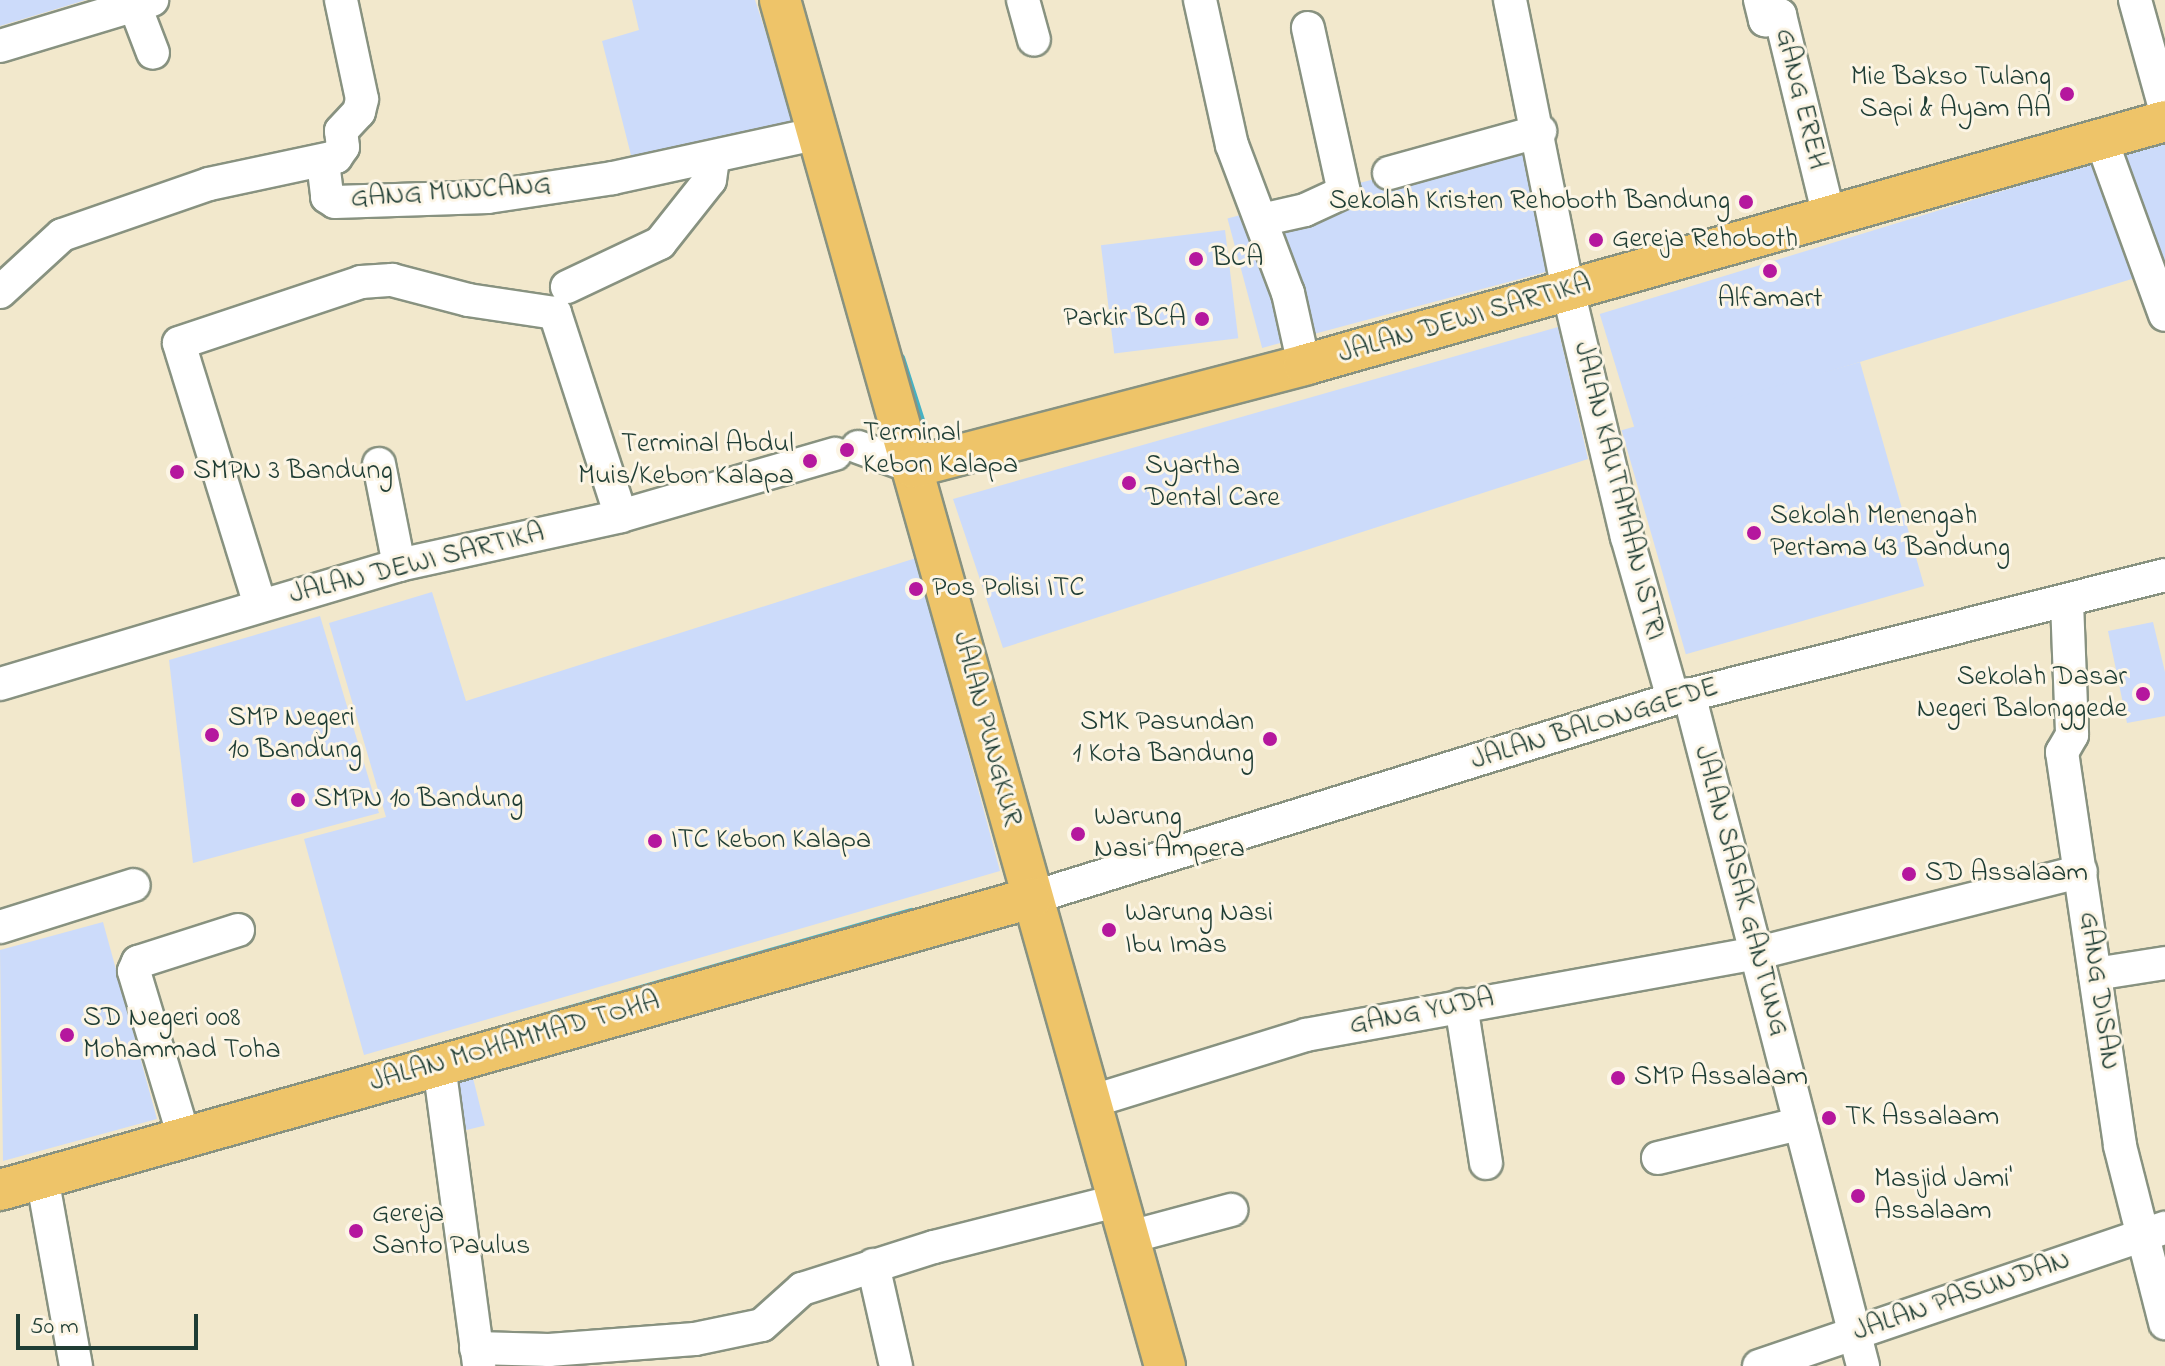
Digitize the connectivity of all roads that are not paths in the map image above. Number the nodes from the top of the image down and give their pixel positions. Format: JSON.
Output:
{"nodes":[{"id":1,"x":341,"y":0,"type":"edge"},
{"id":2,"x":780,"y":0,"type":"edge"},
{"id":3,"x":1023,"y":0,"type":"edge"},
{"id":4,"x":1200,"y":0,"type":"edge"},
{"id":5,"x":1510,"y":0,"type":"edge"},
{"id":6,"x":1760,"y":0,"type":"edge"},
{"id":7,"x":2135,"y":0,"type":"edge"},
{"id":8,"x":144,"y":3,"type":"edge"},
{"id":9,"x":1308,"y":28,"type":"dead end"},
{"id":10,"x":1034,"y":40,"type":"dead end"},
{"id":11,"x":0,"y":46,"type":"edge"},
{"id":12,"x":153,"y":53,"type":"dead end"},
{"id":13,"x":2165,"y":108,"type":"edge"},
{"id":14,"x":2165,"y":121,"type":"edge"},
{"id":15,"x":1540,"y":131,"type":"junction"},
{"id":16,"x":819,"y":133,"type":"junction"},
{"id":17,"x":2101,"y":139,"type":"junction"},
{"id":18,"x":713,"y":158,"type":"junction"},
{"id":19,"x":323,"y":162,"type":"junction"},
{"id":20,"x":1389,"y":173,"type":"dead end"},
{"id":21,"x":1829,"y":216,"type":"junction"},
{"id":22,"x":1261,"y":220,"type":"junction"},
{"id":23,"x":567,"y":287,"type":"dead end"},
{"id":24,"x":1568,"y":290,"type":"junction"},
{"id":25,"x":0,"y":292,"type":"edge"},
{"id":26,"x":2165,"y":315,"type":"edge"},
{"id":27,"x":1304,"y":365,"type":"junction"},
{"id":28,"x":379,"y":464,"type":"dead end"},
{"id":29,"x":913,"y":467,"type":"junction"},
{"id":30,"x":621,"y":516,"type":"junction"},
{"id":31,"x":399,"y":565,"type":"junction"},
{"id":32,"x":2165,"y":575,"type":"edge"},
{"id":33,"x":2067,"y":602,"type":"junction"},
{"id":34,"x":260,"y":605,"type":"junction"},
{"id":35,"x":0,"y":684,"type":"edge"},
{"id":36,"x":1681,"y":696,"type":"junction"},
{"id":37,"x":2081,"y":871,"type":"junction"},
{"id":38,"x":134,"y":885,"type":"dead end"},
{"id":39,"x":1031,"y":898,"type":"junction"},
{"id":40,"x":0,"y":927,"type":"edge"},
{"id":41,"x":238,"y":930,"type":"dead end"},
{"id":42,"x":1758,"y":953,"type":"junction"},
{"id":43,"x":2165,"y":963,"type":"edge"},
{"id":44,"x":2095,"y":974,"type":"junction"},
{"id":45,"x":1461,"y":1005,"type":"junction"},
{"id":46,"x":439,"y":1065,"type":"junction"},
{"id":47,"x":1093,"y":1101,"type":"junction"},
{"id":48,"x":1799,"y":1124,"type":"junction"},
{"id":49,"x":184,"y":1137,"type":"junction"},
{"id":50,"x":1658,"y":1158,"type":"dead end"},
{"id":51,"x":1486,"y":1163,"type":"dead end"},
{"id":52,"x":42,"y":1177,"type":"junction"},
{"id":53,"x":0,"y":1190,"type":"edge"},
{"id":54,"x":1231,"y":1210,"type":"dead end"},
{"id":55,"x":1125,"y":1218,"type":"junction"},
{"id":56,"x":2152,"y":1233,"type":"edge"},
{"id":57,"x":873,"y":1265,"type":"junction"},
{"id":58,"x":2165,"y":1323,"type":"edge"},
{"id":59,"x":1853,"y":1333,"type":"junction"},
{"id":60,"x":478,"y":1357,"type":"edge"},
{"id":61,"x":76,"y":1366,"type":"edge"},
{"id":62,"x":896,"y":1366,"type":"edge"},
{"id":63,"x":1165,"y":1366,"type":"edge"},
{"id":64,"x":1759,"y":1366,"type":"edge"},
{"id":65,"x":1863,"y":1366,"type":"edge"}],
"edges":[{"from":1,"to":19,"type":"street"},
{"from":2,"to":16,"type":"main road","name":"JALAN PUNGKUR"},
{"from":3,"to":10,"type":"street"},
{"from":4,"to":22,"type":"street"},
{"from":5,"to":15,"type":"street","name":"JALAN KAUTAMAAN ISTRI"},
{"from":6,"to":21,"type":"street","name":"GANG EREH"},
{"from":7,"to":13,"type":"street"},
{"from":8,"to":11,"type":"street"},
{"from":8,"to":12,"type":"street"},
{"from":9,"to":22,"type":"street"},
{"from":14,"to":17,"type":"main road","name":"JALAN DEWI SARTIKA"},
{"from":15,"to":20,"type":"street"},
{"from":15,"to":24,"type":"street","name":"JALAN KAUTAMAAN ISTRI"},
{"from":16,"to":18,"type":"street","name":"GANG MUNCANG"},
{"from":16,"to":29,"type":"main road","name":"JALAN PUNGKUR"},
{"from":17,"to":21,"type":"main road","name":"JALAN DEWI SARTIKA"},
{"from":17,"to":26,"type":"street"},
{"from":18,"to":19,"type":"street","name":"GANG MUNCANG"},
{"from":18,"to":23,"type":"street"},
{"from":19,"to":25,"type":"street","name":"GANG MUNCANG"},
{"from":21,"to":24,"type":"main road","name":"JALAN DEWI SARTIKA"},
{"from":22,"to":27,"type":"street"},
{"from":24,"to":27,"type":"main road","name":"JALAN DEWI SARTIKA"},
{"from":24,"to":36,"type":"street","name":"JALAN KAUTAMAAN ISTRI"},
{"from":27,"to":29,"type":"main road","name":"JALAN DEWI SARTIKA"},
{"from":28,"to":31,"type":"street"},
{"from":29,"to":30,"type":"street","name":"JALAN DEWI SARTIKA"},
{"from":29,"to":39,"type":"main road","name":"JALAN PUNGKUR"},
{"from":30,"to":31,"type":"street","name":"JALAN DEWI SARTIKA"},
{"from":30,"to":34,"type":"street"},
{"from":31,"to":34,"type":"street","name":"JALAN DEWI SARTIKA"},
{"from":32,"to":33,"type":"street","name":"JALAN BALONGGEDE"},
{"from":33,"to":36,"type":"street","name":"JALAN BALONGGEDE"},
{"from":33,"to":37,"type":"street","name":"GANG DISAN"},
{"from":34,"to":35,"type":"street","name":"JALAN DEWI SARTIKA"},
{"from":36,"to":39,"type":"street","name":"JALAN BALONGGEDE"},
{"from":36,"to":42,"type":"street","name":"JALAN SASAK GANTUNG"},
{"from":37,"to":42,"type":"street","name":"GANG YUDA"},
{"from":37,"to":44,"type":"street","name":"GANG DISAN"},
{"from":38,"to":40,"type":"street"},
{"from":39,"to":46,"type":"main road","name":"JALAN MOHAMMAD TOHA"},
{"from":39,"to":47,"type":"main road","name":"JALAN PUNGKUR"},
{"from":41,"to":49,"type":"street"},
{"from":42,"to":45,"type":"street","name":"GANG YUDA"},
{"from":42,"to":48,"type":"street","name":"JALAN SASAK GANTUNG"},
{"from":43,"to":44,"type":"street"},
{"from":44,"to":56,"type":"street","name":"GANG DISAN"},
{"from":45,"to":47,"type":"street","name":"GANG YUDA"},
{"from":45,"to":51,"type":"street"},
{"from":46,"to":49,"type":"main road","name":"JALAN MOHAMMAD TOHA"},
{"from":46,"to":60,"type":"street"},
{"from":47,"to":55,"type":"main road","name":"JALAN PUNGKUR"},
{"from":48,"to":50,"type":"street"},
{"from":48,"to":59,"type":"street","name":"JALAN SASAK GANTUNG"},
{"from":49,"to":52,"type":"main road","name":"JALAN MOHAMMAD TOHA"},
{"from":52,"to":53,"type":"main road","name":"JALAN MOHAMMAD TOHA"},
{"from":52,"to":61,"type":"street"},
{"from":54,"to":55,"type":"street"},
{"from":55,"to":57,"type":"street"},
{"from":55,"to":63,"type":"main road","name":"JALAN PUNGKUR"},
{"from":56,"to":58,"type":"street","name":"GANG DISAN"},
{"from":56,"to":59,"type":"street","name":"JALAN PASUNDAN"},
{"from":57,"to":60,"type":"street"},
{"from":57,"to":62,"type":"street"},
{"from":59,"to":64,"type":"street","name":"JALAN PASUNDAN"},
{"from":59,"to":65,"type":"street","name":"JALAN SASAK GANTUNG"}]}
